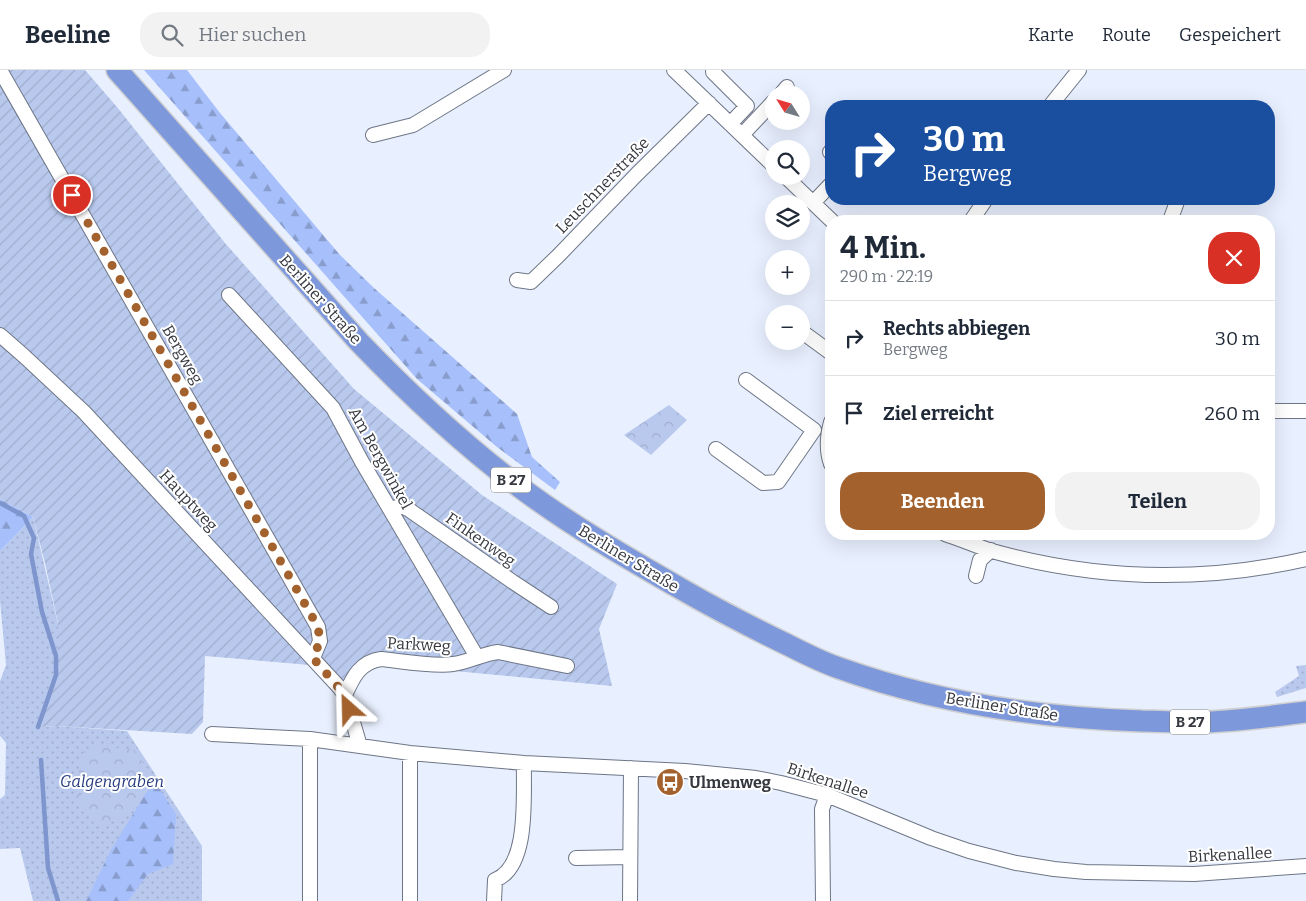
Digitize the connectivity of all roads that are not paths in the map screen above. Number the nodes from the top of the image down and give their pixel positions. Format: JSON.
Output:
{"nodes":[{"id":1,"x":0,"y":70,"type":"edge"},
{"id":2,"x":117,"y":70,"type":"edge"},
{"id":3,"x":504,"y":70,"type":"edge"},
{"id":4,"x":674,"y":70,"type":"edge"},
{"id":5,"x":1079,"y":70,"type":"edge"},
{"id":6,"x":713,"y":72,"type":"dead end"},
{"id":7,"x":1055,"y":100,"type":"edge"},
{"id":8,"x":709,"y":103,"type":"junction"},
{"id":9,"x":765,"y":111,"type":"edge"},
{"id":10,"x":730,"y":124,"type":"junction"},
{"id":11,"x":373,"y":135,"type":"dead end"},
{"id":12,"x":742,"y":135,"type":"junction"},
{"id":13,"x":765,"y":157,"type":"edge"},
{"id":14,"x":794,"y":185,"type":"edge"},
{"id":15,"x":825,"y":190,"type":"edge"},
{"id":16,"x":813,"y":203,"type":"junction"},
{"id":17,"x":826,"y":215,"type":"edge"},
{"id":18,"x":517,"y":280,"type":"dead end"},
{"id":19,"x":229,"y":295,"type":"dead end"},
{"id":20,"x":0,"y":336,"type":"edge"},
{"id":21,"x":810,"y":337,"type":"edge"},
{"id":22,"x":825,"y":348,"type":"edge"},
{"id":23,"x":746,"y":380,"type":"dead end"},
{"id":24,"x":1275,"y":411,"type":"edge"},
{"id":25,"x":1306,"y":411,"type":"edge"},
{"id":26,"x":811,"y":435,"type":"junction"},
{"id":27,"x":825,"y":440,"type":"edge"},
{"id":28,"x":716,"y":450,"type":"dead end"},
{"id":29,"x":390,"y":509,"type":"junction"},
{"id":30,"x":962,"y":540,"type":"edge"},
{"id":31,"x":991,"y":550,"type":"junction"},
{"id":32,"x":1306,"y":559,"type":"edge"},
{"id":33,"x":976,"y":576,"type":"dead end"},
{"id":34,"x":551,"y":607,"type":"dead end"},
{"id":35,"x":477,"y":657,"type":"junction"},
{"id":36,"x":313,"y":658,"type":"junction"},
{"id":37,"x":567,"y":666,"type":"dead end"},
{"id":38,"x":345,"y":695,"type":"junction"},
{"id":39,"x":1306,"y":696,"type":"edge"},
{"id":40,"x":1306,"y":712,"type":"edge"},
{"id":41,"x":1271,"y":716,"type":"junction"},
{"id":42,"x":1306,"y":726,"type":"edge"},
{"id":43,"x":212,"y":734,"type":"dead end"},
{"id":44,"x":310,"y":739,"type":"junction"},
{"id":45,"x":360,"y":746,"type":"junction"},
{"id":46,"x":410,"y":753,"type":"junction"},
{"id":47,"x":524,"y":763,"type":"junction"},
{"id":48,"x":631,"y":768,"type":"junction"},
{"id":49,"x":827,"y":795,"type":"junction"},
{"id":50,"x":576,"y":858,"type":"dead end"},
{"id":51,"x":630,"y":858,"type":"junction"},
{"id":52,"x":1306,"y":866,"type":"edge"},
{"id":53,"x":310,"y":901,"type":"edge"},
{"id":54,"x":410,"y":901,"type":"edge"},
{"id":55,"x":494,"y":901,"type":"edge"},
{"id":56,"x":630,"y":901,"type":"edge"},
{"id":57,"x":823,"y":901,"type":"edge"}],
"edges":[{"from":1,"to":36,"type":"street","name":"Bergweg"},
{"from":2,"to":41,"type":"highway","name":"Berliner Straße","number":"B 27"},
{"from":3,"to":11,"type":"street"},
{"from":4,"to":8,"type":"street"},
{"from":5,"to":7,"type":"street"},
{"from":6,"to":10,"type":"street"},
{"from":8,"to":10,"type":"street"},
{"from":8,"to":18,"type":"street","name":"Leuschnerstraße"},
{"from":9,"to":12,"type":"street"},
{"from":10,"to":12,"type":"street"},
{"from":12,"to":13,"type":"street"},
{"from":14,"to":16,"type":"street"},
{"from":15,"to":16,"type":"street"},
{"from":16,"to":17,"type":"street"},
{"from":19,"to":29,"type":"street","name":"Am Bergwinkel"},
{"from":20,"to":36,"type":"street","name":"Hauptweg"},
{"from":21,"to":22,"type":"street"},
{"from":23,"to":26,"type":"street"},
{"from":24,"to":25,"type":"street"},
{"from":26,"to":27,"type":"street"},
{"from":26,"to":28,"type":"street"},
{"from":29,"to":34,"type":"street","name":"Finkenweg"},
{"from":29,"to":35,"type":"street","name":"Am Bergwinkel"},
{"from":30,"to":31,"type":"street"},
{"from":31,"to":32,"type":"street"},
{"from":31,"to":33,"type":"street"},
{"from":35,"to":37,"type":"street","name":"Parkweg"},
{"from":35,"to":38,"type":"street","name":"Parkweg"},
{"from":36,"to":38,"type":"street","name":"Hauptweg"},
{"from":38,"to":45,"type":"street"},
{"from":39,"to":41,"type":"highway"},
{"from":40,"to":41,"type":"highway","name":"Berliner Straße","number":"B 27"},
{"from":41,"to":42,"type":"highway"},
{"from":43,"to":44,"type":"street","name":"Birkenallee"},
{"from":44,"to":45,"type":"street","name":"Birkenallee"},
{"from":44,"to":53,"type":"street"},
{"from":45,"to":46,"type":"street","name":"Birkenallee"},
{"from":46,"to":47,"type":"street","name":"Birkenallee"},
{"from":46,"to":54,"type":"street"},
{"from":47,"to":48,"type":"street","name":"Birkenallee"},
{"from":47,"to":55,"type":"street"},
{"from":48,"to":49,"type":"street","name":"Birkenallee"},
{"from":48,"to":51,"type":"street"},
{"from":49,"to":52,"type":"street","name":"Birkenallee"},
{"from":49,"to":57,"type":"street"},
{"from":50,"to":51,"type":"street"},
{"from":51,"to":56,"type":"street"}]}
